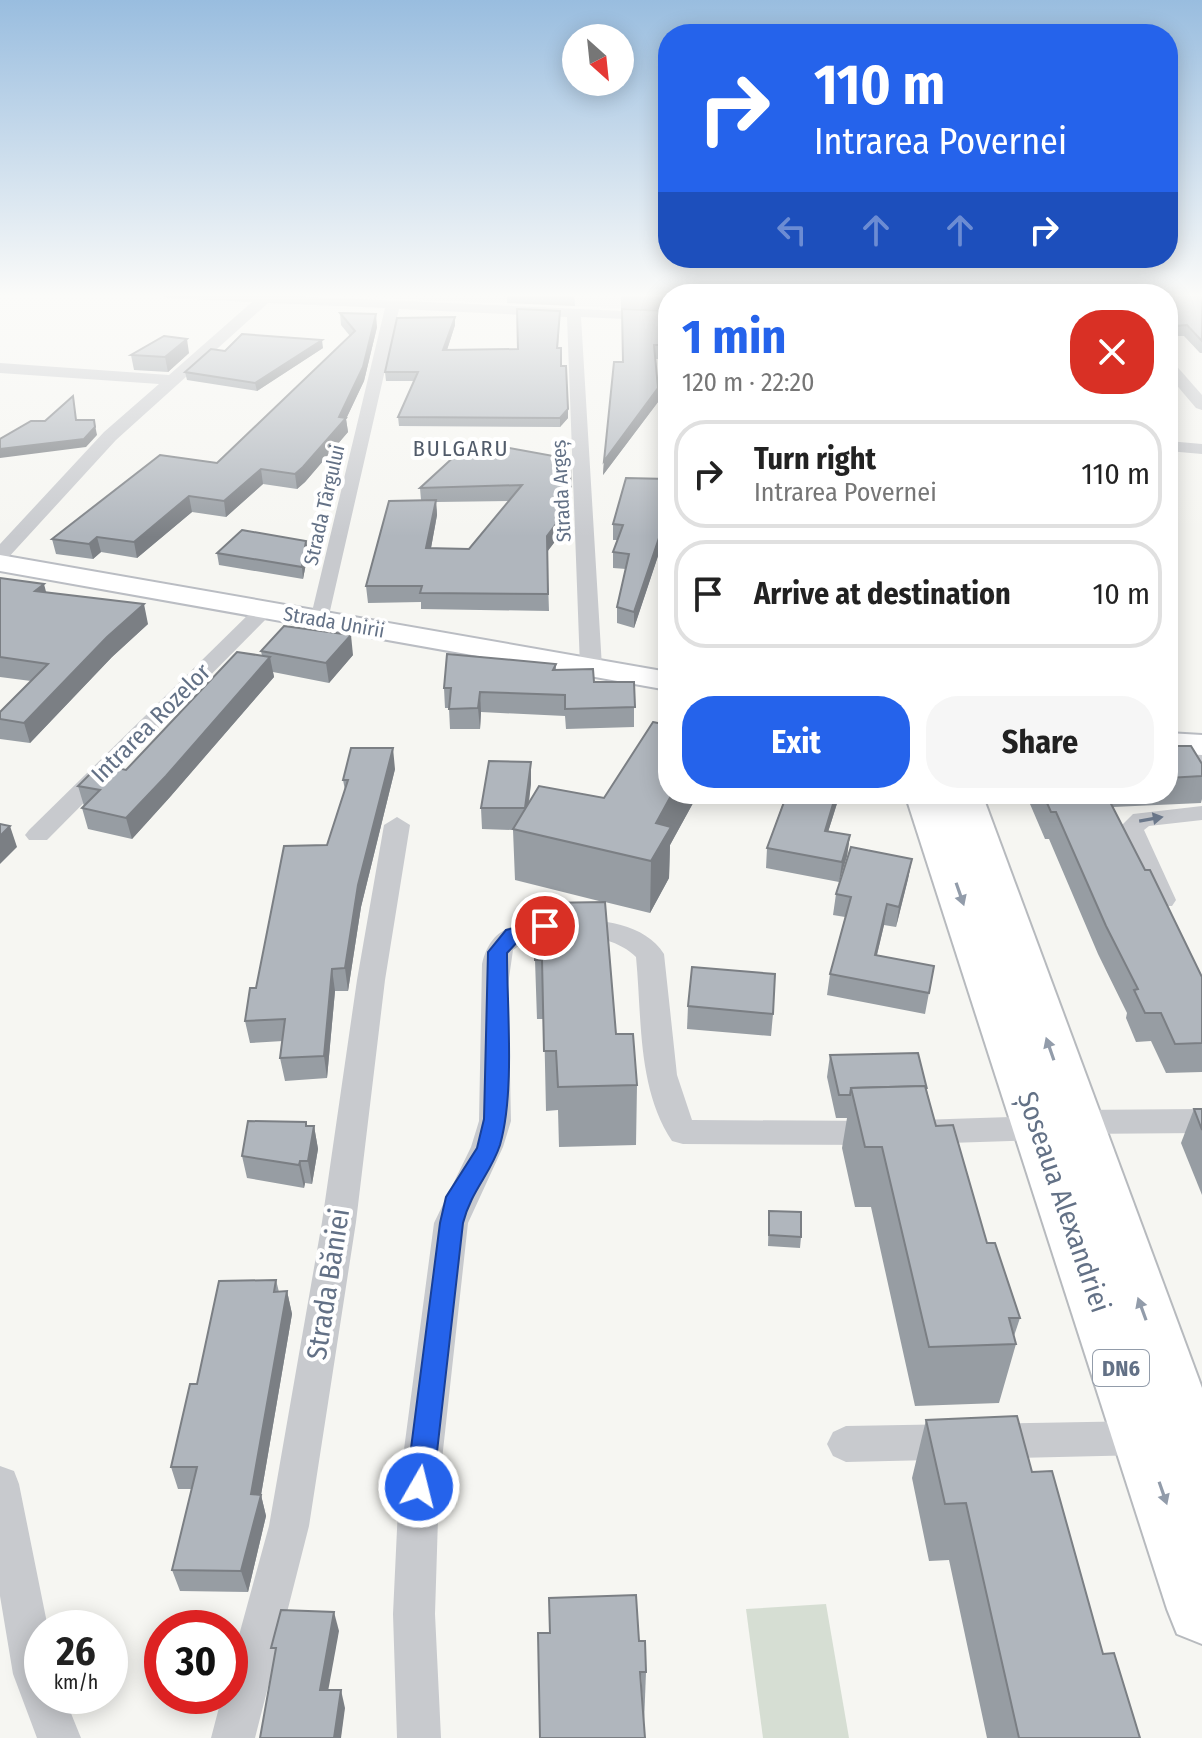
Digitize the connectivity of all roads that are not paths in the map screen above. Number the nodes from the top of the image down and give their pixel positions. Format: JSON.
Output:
{"nodes":[{"id":1,"x":100,"y":375,"type":"edge"},
{"id":2,"x":175,"y":375,"type":"edge"},
{"id":3,"x":377,"y":375,"type":"edge"},
{"id":4,"x":577,"y":375,"type":"edge"},
{"id":5,"x":1178,"y":377,"type":"edge"},
{"id":6,"x":169,"y":380,"type":"junction"},
{"id":7,"x":1202,"y":405,"type":"edge"},
{"id":8,"x":1178,"y":447,"type":"edge"},
{"id":9,"x":1202,"y":449,"type":"edge"},
{"id":10,"x":0,"y":555,"type":"edge"},
{"id":11,"x":0,"y":563,"type":"edge"},
{"id":12,"x":264,"y":610,"type":"junction"},
{"id":13,"x":320,"y":620,"type":"junction"},
{"id":14,"x":591,"y":667,"type":"junction"},
{"id":15,"x":658,"y":679,"type":"edge"},
{"id":16,"x":935,"y":804,"type":"edge"},
{"id":17,"x":945,"y":804,"type":"edge"},
{"id":18,"x":1202,"y":813,"type":"edge"},
{"id":19,"x":965,"y":815,"type":"edge"},
{"id":20,"x":397,"y":825,"type":"dead end"},
{"id":21,"x":38,"y":835,"type":"dead end"},
{"id":22,"x":1174,"y":921,"type":"edge"},
{"id":23,"x":1202,"y":1121,"type":"edge"},
{"id":24,"x":1058,"y":1125,"type":"junction"},
{"id":25,"x":846,"y":1444,"type":"dead end"},
{"id":26,"x":1184,"y":1446,"type":"edge"},
{"id":27,"x":0,"y":1484,"type":"edge"},
{"id":28,"x":1202,"y":1609,"type":"edge"},
{"id":29,"x":24,"y":1614,"type":"edge"},
{"id":30,"x":49,"y":1714,"type":"edge"},
{"id":31,"x":59,"y":1738,"type":"edge"},
{"id":32,"x":233,"y":1738,"type":"edge"},
{"id":33,"x":419,"y":1738,"type":"edge"}],
"edges":[{"from":1,"to":6,"type":"street"},
{"from":2,"to":6,"type":"street"},
{"from":3,"to":13,"type":"street","name":"Strada Târgului"},
{"from":4,"to":14,"type":"street","name":"Strada Argeș"},
{"from":5,"to":7,"type":"street"},
{"from":6,"to":10,"type":"street"},
{"from":8,"to":9,"type":"street"},
{"from":11,"to":12,"type":"main road","name":"Strada Unirii"},
{"from":12,"to":13,"type":"main road","name":"Strada Unirii"},
{"from":12,"to":21,"type":"street","name":"Intrarea Rozelor"},
{"from":13,"to":14,"type":"main road","name":"Strada Unirii"},
{"from":14,"to":15,"type":"main road","name":"Strada Unirii"},
{"from":16,"to":19,"type":"highway"},
{"from":17,"to":19,"type":"highway","name":"Șoseaua Alexandriei","number":"DN6"},
{"from":22,"to":18,"type":"street","one_way":true},
{"from":19,"to":24,"type":"highway","name":"Șoseaua Alexandriei","number":"DN6"},
{"from":20,"to":32,"type":"street","name":"Strada Băniei"},
{"from":23,"to":24,"type":"street"},
{"from":24,"to":26,"type":"highway","name":"Șoseaua Alexandriei","number":"DN6"},
{"from":24,"to":33,"type":"street"},
{"from":25,"to":26,"type":"street"},
{"from":26,"to":28,"type":"highway","name":"Șoseaua Alexandriei","number":"DN6","one_way":true},
{"from":27,"to":29,"type":"street"},
{"from":30,"to":31,"type":"street"}]}
